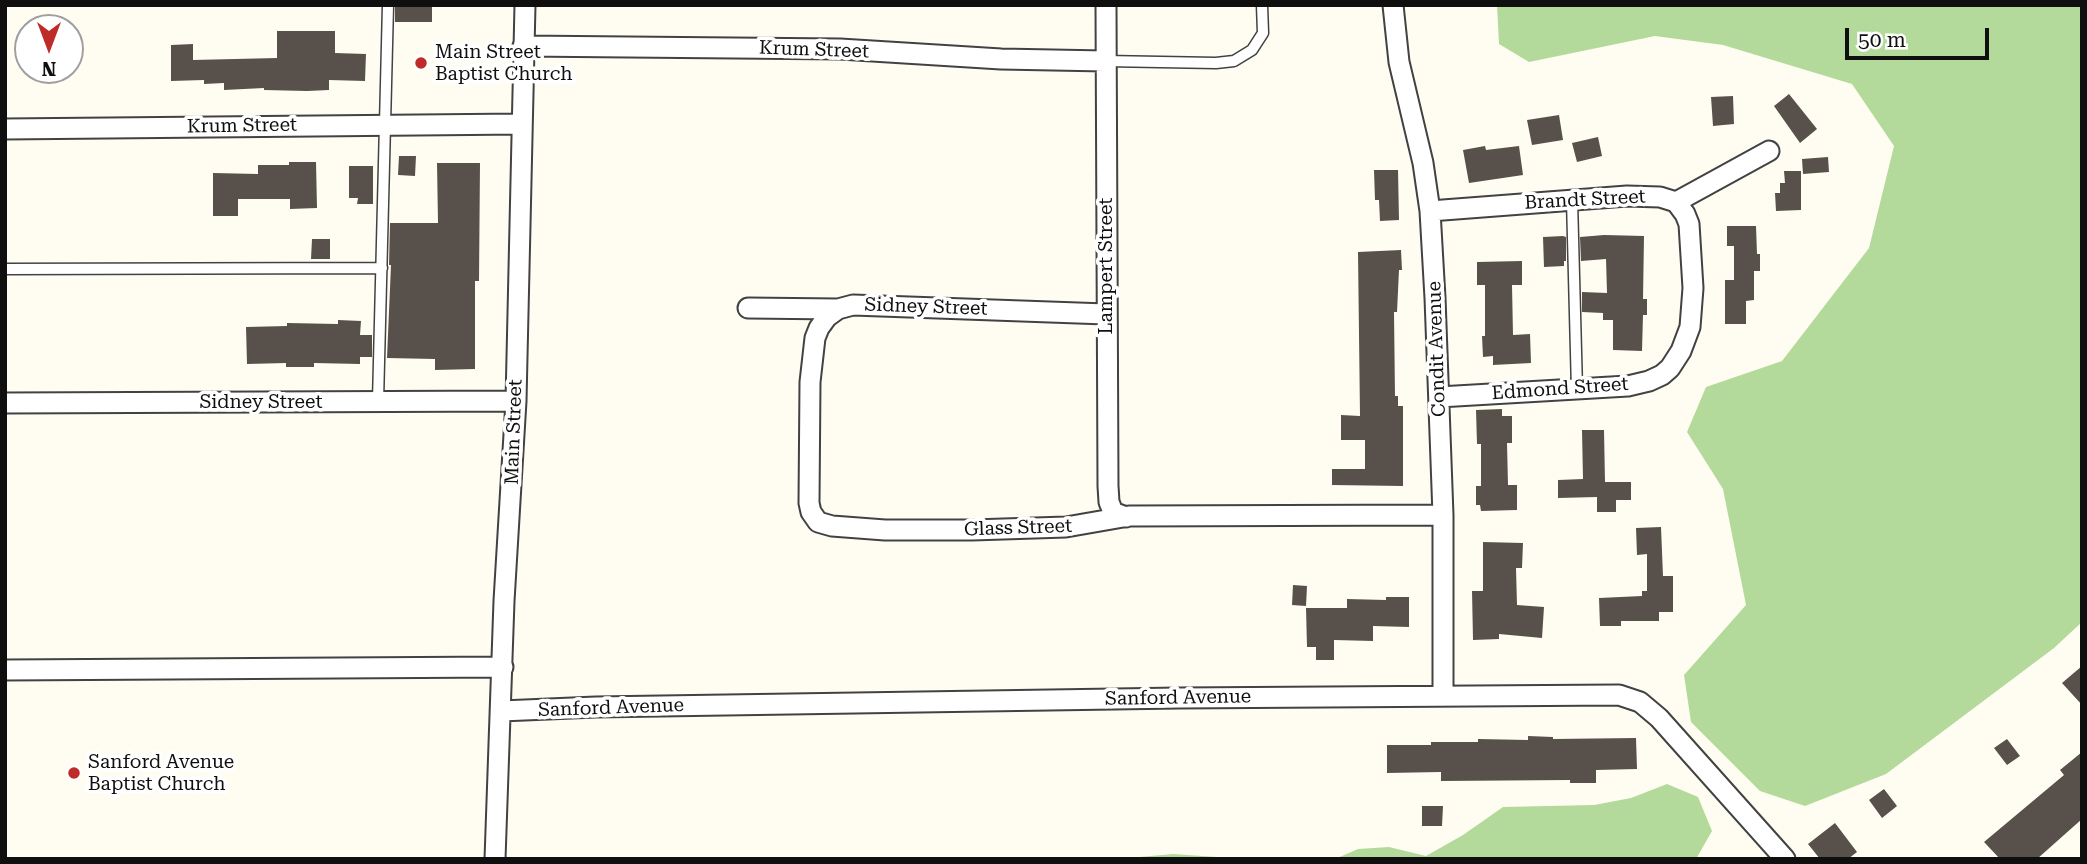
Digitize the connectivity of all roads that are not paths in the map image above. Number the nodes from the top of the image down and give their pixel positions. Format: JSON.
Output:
{"nodes":[{"id":1,"x":388,"y":5,"type":"edge"},
{"id":2,"x":524,"y":5,"type":"edge"},
{"id":3,"x":1106,"y":5,"type":"edge"},
{"id":4,"x":1262,"y":5,"type":"edge"},
{"id":5,"x":1393,"y":5,"type":"edge"},
{"id":6,"x":523,"y":46,"type":"junction"},
{"id":7,"x":1105,"y":61,"type":"junction"},
{"id":8,"x":386,"y":124,"type":"junction"},
{"id":9,"x":521,"y":124,"type":"junction"},
{"id":10,"x":5,"y":128,"type":"edge"},
{"id":11,"x":1769,"y":151,"type":"dead end"},
{"id":12,"x":1572,"y":200,"type":"junction"},
{"id":13,"x":1676,"y":202,"type":"junction"},
{"id":14,"x":1430,"y":211,"type":"junction"},
{"id":15,"x":382,"y":268,"type":"junction"},
{"id":16,"x":5,"y":269,"type":"edge"},
{"id":17,"x":748,"y":307,"type":"dead end"},
{"id":18,"x":838,"y":309,"type":"junction"},
{"id":19,"x":1105,"y":314,"type":"junction"},
{"id":20,"x":1577,"y":390,"type":"junction"},
{"id":21,"x":1438,"y":397,"type":"junction"},
{"id":22,"x":378,"y":401,"type":"junction"},
{"id":23,"x":516,"y":401,"type":"junction"},
{"id":24,"x":5,"y":403,"type":"edge"},
{"id":25,"x":1443,"y":515,"type":"junction"},
{"id":26,"x":1126,"y":517,"type":"junction"},
{"id":27,"x":503,"y":667,"type":"junction"},
{"id":28,"x":5,"y":670,"type":"edge"},
{"id":29,"x":1443,"y":695,"type":"junction"},
{"id":30,"x":501,"y":711,"type":"junction"},
{"id":31,"x":495,"y":859,"type":"edge"},
{"id":32,"x":1785,"y":859,"type":"edge"}],
"edges":[{"from":1,"to":8,"type":"lane"},
{"from":2,"to":6,"type":"street","name":"Main Street"},
{"from":3,"to":7,"type":"street","name":"Lampert Street"},
{"from":4,"to":7,"type":"lane"},
{"from":5,"to":14,"type":"street","name":"Condit Avenue"},
{"from":6,"to":7,"type":"street","name":"Krum Street"},
{"from":6,"to":9,"type":"street","name":"Main Street"},
{"from":7,"to":19,"type":"street","name":"Lampert Street"},
{"from":8,"to":9,"type":"street","name":"Krum Street"},
{"from":8,"to":10,"type":"street","name":"Krum Street"},
{"from":8,"to":15,"type":"lane"},
{"from":9,"to":23,"type":"street","name":"Main Street"},
{"from":11,"to":13,"type":"street"},
{"from":12,"to":13,"type":"street","name":"Brandt Street"},
{"from":12,"to":14,"type":"street","name":"Brandt Street"},
{"from":12,"to":20,"type":"lane"},
{"from":13,"to":20,"type":"street","name":"Edmond Street"},
{"from":14,"to":21,"type":"street","name":"Condit Avenue"},
{"from":15,"to":16,"type":"lane"},
{"from":15,"to":22,"type":"lane"},
{"from":17,"to":18,"type":"street","name":"Sidney Street"},
{"from":18,"to":19,"type":"street","name":"Sidney Street"},
{"from":18,"to":26,"type":"street","name":"Glass Street"},
{"from":19,"to":26,"type":"street","name":"Lampert Street"},
{"from":20,"to":21,"type":"street","name":"Edmond Street"},
{"from":21,"to":25,"type":"street","name":"Condit Avenue"},
{"from":22,"to":23,"type":"street","name":"Sidney Street"},
{"from":22,"to":24,"type":"street","name":"Sidney Street"},
{"from":23,"to":27,"type":"street","name":"Main Street"},
{"from":25,"to":26,"type":"street","name":"Glass Street"},
{"from":25,"to":29,"type":"street","name":"Condit Avenue"},
{"from":27,"to":28,"type":"street"},
{"from":27,"to":30,"type":"street","name":"Main Street"},
{"from":29,"to":30,"type":"street","name":"Sanford Avenue"},
{"from":29,"to":32,"type":"street","name":"Sanford Avenue"},
{"from":30,"to":31,"type":"street","name":"Main Street"}]}
